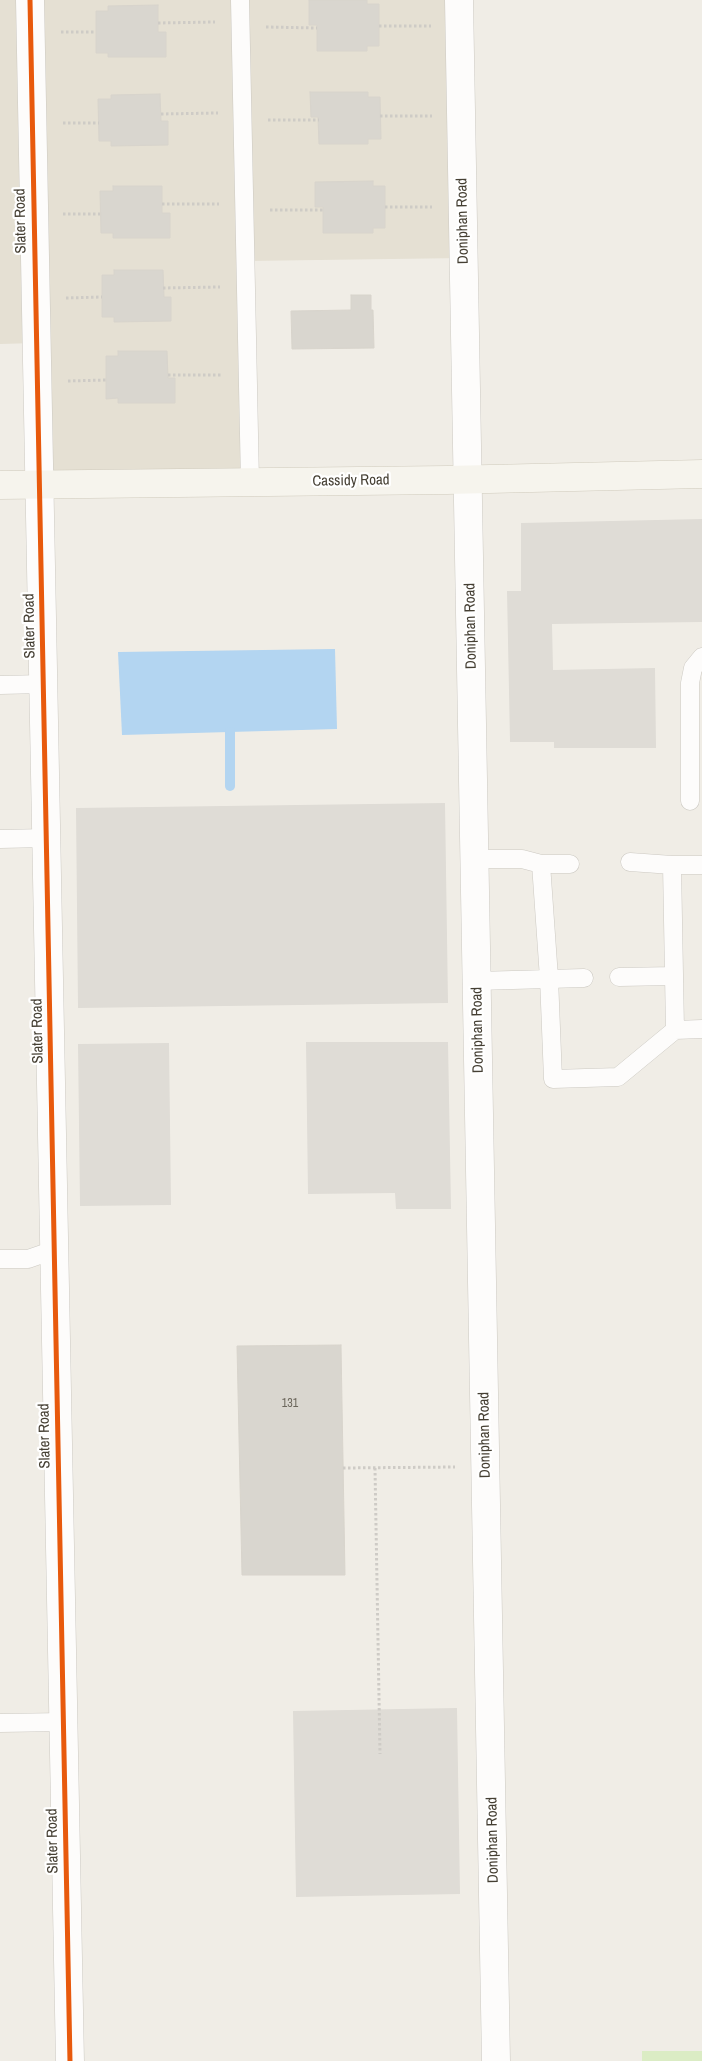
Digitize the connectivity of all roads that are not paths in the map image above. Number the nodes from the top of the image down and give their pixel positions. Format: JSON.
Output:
{"nodes":[{"id":1,"x":30,"y":0,"type":"edge"},
{"id":2,"x":240,"y":0,"type":"edge"},
{"id":3,"x":459,"y":0,"type":"edge"},
{"id":4,"x":702,"y":474,"type":"edge"},
{"id":5,"x":468,"y":480,"type":"junction"},
{"id":6,"x":250,"y":482,"type":"junction"},
{"id":7,"x":0,"y":485,"type":"edge"},
{"id":8,"x":39,"y":485,"type":"junction"},
{"id":9,"x":702,"y":657,"type":"edge"},
{"id":10,"x":43,"y":684,"type":"junction"},
{"id":11,"x":0,"y":685,"type":"edge"},
{"id":12,"x":690,"y":801,"type":"dead end"},
{"id":13,"x":46,"y":838,"type":"junction"},
{"id":14,"x":0,"y":839,"type":"edge"},
{"id":15,"x":475,"y":859,"type":"junction"},
{"id":16,"x":630,"y":862,"type":"dead end"},
{"id":17,"x":541,"y":864,"type":"junction"},
{"id":18,"x":570,"y":864,"type":"dead end"},
{"id":19,"x":672,"y":865,"type":"junction"},
{"id":20,"x":702,"y":865,"type":"edge"},
{"id":21,"x":674,"y":976,"type":"junction"},
{"id":22,"x":619,"y":977,"type":"dead end"},
{"id":23,"x":550,"y":978,"type":"junction"},
{"id":24,"x":584,"y":978,"type":"dead end"},
{"id":25,"x":477,"y":981,"type":"junction"},
{"id":26,"x":702,"y":1029,"type":"edge"},
{"id":27,"x":675,"y":1030,"type":"junction"},
{"id":28,"x":54,"y":1250,"type":"junction"},
{"id":29,"x":0,"y":1259,"type":"edge"},
{"id":30,"x":63,"y":1722,"type":"junction"},
{"id":31,"x":0,"y":1723,"type":"edge"},
{"id":32,"x":70,"y":2061,"type":"edge"},
{"id":33,"x":496,"y":2061,"type":"edge"}],
"edges":[{"from":1,"to":8,"type":"street","name":"Slater Road"},
{"from":2,"to":6,"type":"lane"},
{"from":3,"to":5,"type":"street","name":"Doniphan Road"},
{"from":4,"to":5,"type":"street","name":"Cassidy Road"},
{"from":5,"to":6,"type":"street","name":"Cassidy Road"},
{"from":5,"to":15,"type":"street","name":"Doniphan Road"},
{"from":6,"to":8,"type":"street","name":"Cassidy Road"},
{"from":7,"to":8,"type":"street","name":"Cassidy Road"},
{"from":8,"to":10,"type":"street","name":"Slater Road"},
{"from":9,"to":12,"type":"lane"},
{"from":10,"to":11,"type":"lane"},
{"from":10,"to":13,"type":"street","name":"Slater Road"},
{"from":13,"to":14,"type":"lane"},
{"from":13,"to":28,"type":"street","name":"Slater Road"},
{"from":15,"to":17,"type":"lane"},
{"from":15,"to":25,"type":"street","name":"Doniphan Road"},
{"from":16,"to":19,"type":"lane"},
{"from":17,"to":18,"type":"lane"},
{"from":17,"to":23,"type":"lane"},
{"from":19,"to":20,"type":"lane"},
{"from":19,"to":21,"type":"lane"},
{"from":21,"to":22,"type":"lane"},
{"from":21,"to":27,"type":"lane"},
{"from":23,"to":24,"type":"lane"},
{"from":23,"to":25,"type":"lane"},
{"from":23,"to":27,"type":"lane"},
{"from":25,"to":33,"type":"street","name":"Doniphan Road"},
{"from":26,"to":27,"type":"lane"},
{"from":28,"to":29,"type":"lane"},
{"from":28,"to":30,"type":"street","name":"Slater Road"},
{"from":30,"to":31,"type":"lane"},
{"from":30,"to":32,"type":"street","name":"Slater Road"}]}
